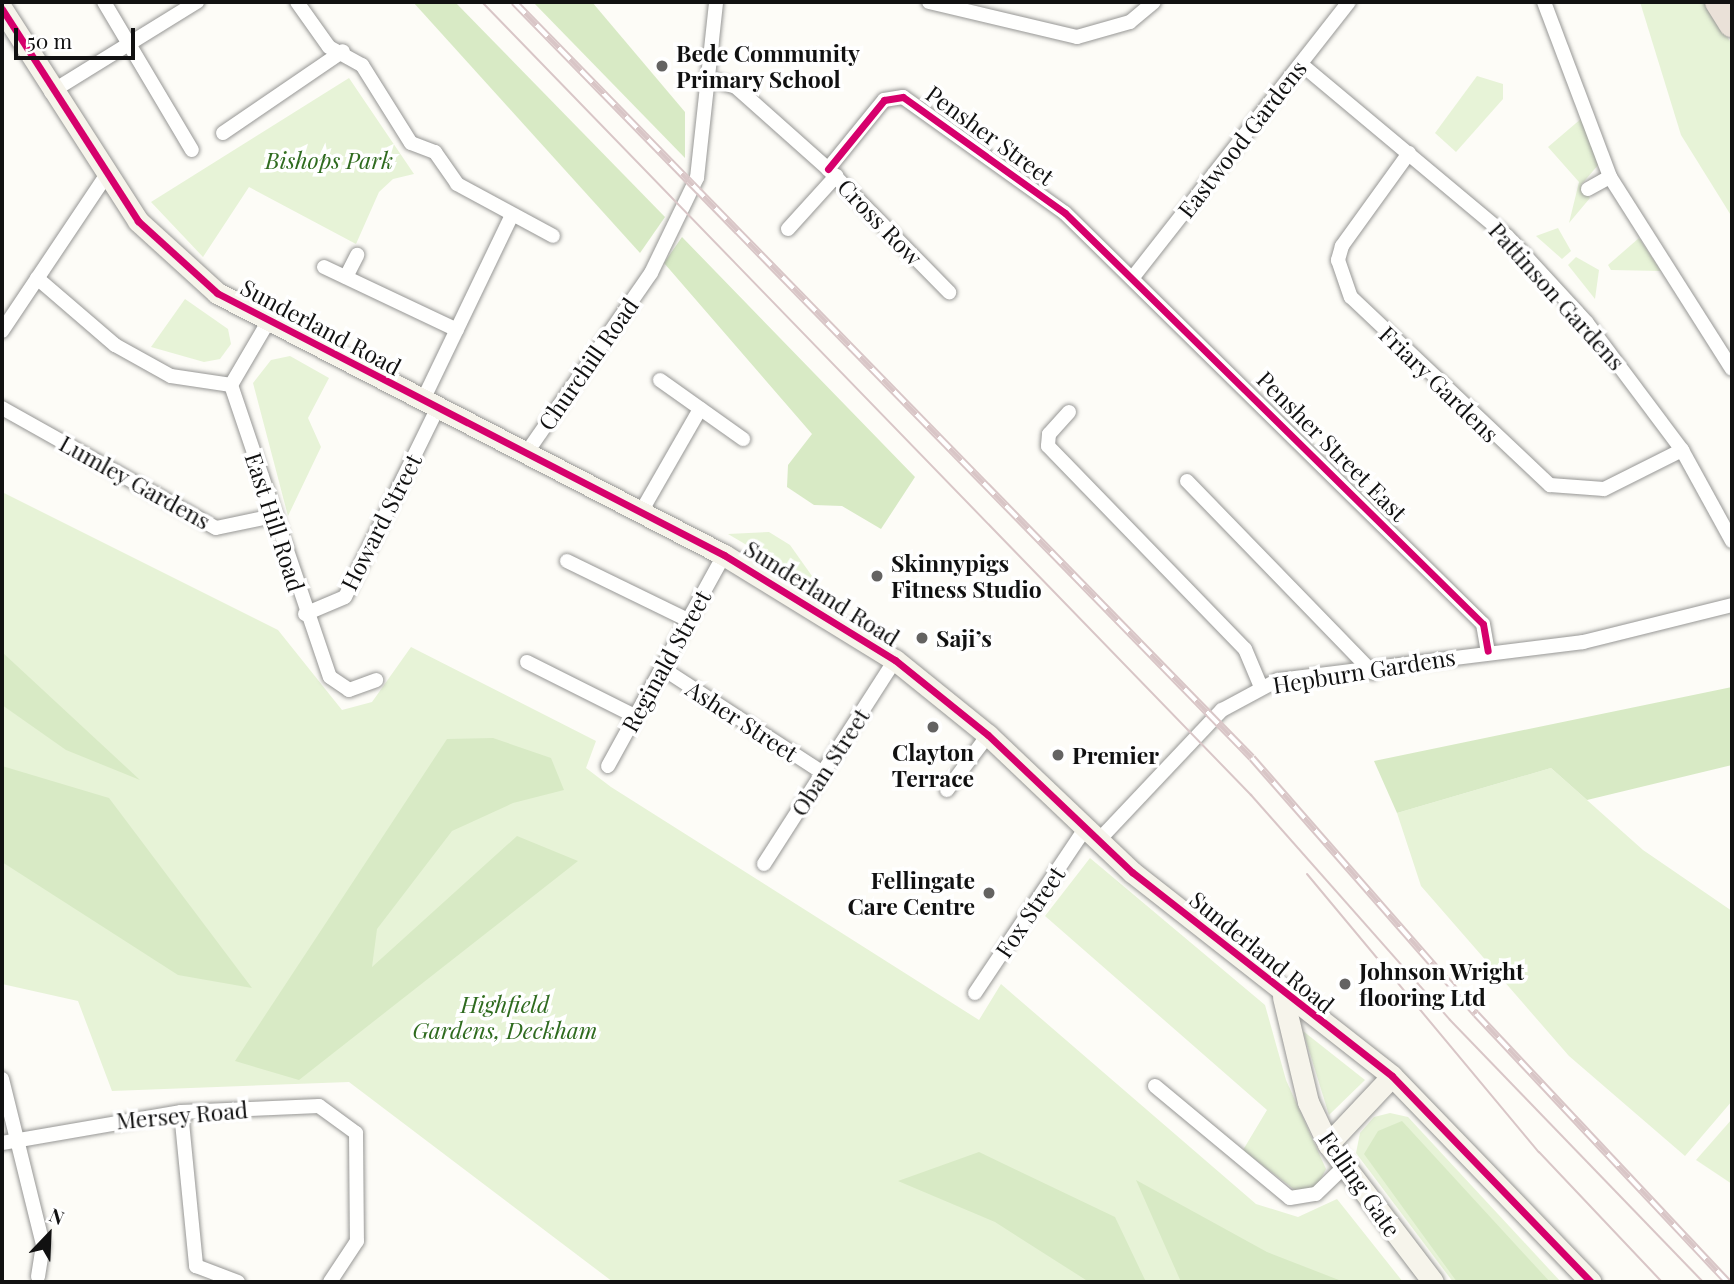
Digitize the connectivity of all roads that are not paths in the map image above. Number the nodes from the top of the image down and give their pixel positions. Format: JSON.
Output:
{"nodes":[{"id":1,"x":104,"y":2,"type":"edge"},
{"id":2,"x":197,"y":2,"type":"edge"},
{"id":3,"x":297,"y":2,"type":"edge"},
{"id":4,"x":716,"y":2,"type":"edge"},
{"id":5,"x":929,"y":2,"type":"edge"},
{"id":6,"x":1154,"y":2,"type":"edge"},
{"id":7,"x":1349,"y":2,"type":"edge"},
{"id":8,"x":1544,"y":2,"type":"edge"},
{"id":9,"x":1718,"y":2,"type":"edge"},
{"id":10,"x":2,"y":9,"type":"edge"},
{"id":11,"x":1732,"y":24,"type":"edge"},
{"id":12,"x":129,"y":43,"type":"junction"},
{"id":13,"x":343,"y":51,"type":"junction"},
{"id":14,"x":1301,"y":64,"type":"junction"},
{"id":15,"x":710,"y":79,"type":"junction"},
{"id":16,"x":51,"y":92,"type":"junction"},
{"id":17,"x":223,"y":133,"type":"dead end"},
{"id":18,"x":192,"y":150,"type":"dead end"},
{"id":19,"x":1409,"y":153,"type":"junction"},
{"id":20,"x":832,"y":173,"type":"junction"},
{"id":21,"x":105,"y":177,"type":"junction"},
{"id":22,"x":1609,"y":177,"type":"junction"},
{"id":23,"x":1588,"y":189,"type":"dead end"},
{"id":24,"x":512,"y":215,"type":"junction"},
{"id":25,"x":788,"y":229,"type":"dead end"},
{"id":26,"x":553,"y":236,"type":"dead end"},
{"id":27,"x":356,"y":255,"type":"dead end"},
{"id":28,"x":324,"y":267,"type":"dead end"},
{"id":29,"x":1134,"y":276,"type":"junction"},
{"id":30,"x":346,"y":277,"type":"junction"},
{"id":31,"x":37,"y":278,"type":"junction"},
{"id":32,"x":949,"y":292,"type":"dead end"},
{"id":33,"x":268,"y":322,"type":"junction"},
{"id":34,"x":457,"y":330,"type":"junction"},
{"id":35,"x":2,"y":331,"type":"edge"},
{"id":36,"x":1732,"y":369,"type":"edge"},
{"id":37,"x":660,"y":380,"type":"dead end"},
{"id":38,"x":231,"y":385,"type":"junction"},
{"id":39,"x":430,"y":406,"type":"junction"},
{"id":40,"x":2,"y":408,"type":"edge"},
{"id":41,"x":700,"y":409,"type":"junction"},
{"id":42,"x":1069,"y":412,"type":"dead end"},
{"id":43,"x":743,"y":439,"type":"dead end"},
{"id":44,"x":1682,"y":450,"type":"junction"},
{"id":45,"x":525,"y":455,"type":"junction"},
{"id":46,"x":1186,"y":481,"type":"dead end"},
{"id":47,"x":641,"y":512,"type":"junction"},
{"id":48,"x":273,"y":516,"type":"junction"},
{"id":49,"x":1732,"y":541,"type":"edge"},
{"id":50,"x":724,"y":555,"type":"junction"},
{"id":51,"x":567,"y":561,"type":"dead end"},
{"id":52,"x":1732,"y":605,"type":"edge"},
{"id":53,"x":305,"y":614,"type":"junction"},
{"id":54,"x":688,"y":620,"type":"junction"},
{"id":55,"x":1488,"y":651,"type":"junction"},
{"id":56,"x":895,"y":660,"type":"junction"},
{"id":57,"x":527,"y":662,"type":"dead end"},
{"id":58,"x":662,"y":668,"type":"junction"},
{"id":59,"x":1373,"y":673,"type":"junction"},
{"id":60,"x":376,"y":680,"type":"dead end"},
{"id":61,"x":1261,"y":687,"type":"junction"},
{"id":62,"x":635,"y":716,"type":"junction"},
{"id":63,"x":988,"y":735,"type":"junction"},
{"id":64,"x":608,"y":766,"type":"dead end"},
{"id":65,"x":823,"y":773,"type":"junction"},
{"id":66,"x":947,"y":790,"type":"dead end"},
{"id":67,"x":1090,"y":836,"type":"junction"},
{"id":68,"x":764,"y":864,"type":"dead end"},
{"id":69,"x":975,"y":993,"type":"dead end"},
{"id":70,"x":1283,"y":997,"type":"junction"},
{"id":71,"x":1392,"y":1076,"type":"junction"},
{"id":72,"x":2,"y":1079,"type":"edge"},
{"id":73,"x":1155,"y":1086,"type":"dead end"},
{"id":74,"x":181,"y":1112,"type":"junction"},
{"id":75,"x":18,"y":1139,"type":"junction"},
{"id":76,"x":2,"y":1143,"type":"edge"},
{"id":77,"x":1328,"y":1144,"type":"junction"},
{"id":78,"x":1343,"y":1168,"type":"junction"},
{"id":79,"x":38,"y":1277,"type":"dead end"},
{"id":80,"x":238,"y":1282,"type":"edge"},
{"id":81,"x":330,"y":1282,"type":"edge"},
{"id":82,"x":1433,"y":1282,"type":"edge"},
{"id":83,"x":1591,"y":1282,"type":"edge"}],
"edges":[{"from":1,"to":12,"type":"street"},
{"from":2,"to":12,"type":"street"},
{"from":3,"to":13,"type":"street"},
{"from":4,"to":15,"type":"street","name":"Churchill Road"},
{"from":5,"to":6,"type":"street"},
{"from":7,"to":14,"type":"street","name":"Eastwood Gardens"},
{"from":8,"to":22,"type":"street"},
{"from":9,"to":11,"type":"highway"},
{"from":10,"to":16,"type":"main road","name":"Sunderland Road"},
{"from":12,"to":16,"type":"street"},
{"from":12,"to":18,"type":"street"},
{"from":13,"to":17,"type":"street"},
{"from":13,"to":24,"type":"street"},
{"from":14,"to":19,"type":"street","name":"Pattinson Gardens"},
{"from":14,"to":29,"type":"street","name":"Eastwood Gardens"},
{"from":15,"to":20,"type":"street","name":"Cross Row"},
{"from":15,"to":45,"type":"street","name":"Churchill Road"},
{"from":16,"to":21,"type":"main road","name":"Sunderland Road"},
{"from":19,"to":44,"type":"street","name":"Pattinson Gardens"},
{"from":19,"to":44,"type":"street","name":"Friary Gardens"},
{"from":20,"to":25,"type":"street","name":"Pensher Street"},
{"from":20,"to":29,"type":"street","name":"Pensher Street"},
{"from":20,"to":32,"type":"street","name":"Cross Row"},
{"from":21,"to":31,"type":"street"},
{"from":21,"to":33,"type":"main road","name":"Sunderland Road"},
{"from":22,"to":23,"type":"street"},
{"from":22,"to":36,"type":"street"},
{"from":24,"to":26,"type":"street"},
{"from":24,"to":34,"type":"street","name":"Howard Street"},
{"from":27,"to":30,"type":"street"},
{"from":28,"to":30,"type":"street"},
{"from":29,"to":55,"type":"street","name":"Pensher Street East"},
{"from":30,"to":34,"type":"street"},
{"from":31,"to":35,"type":"street"},
{"from":31,"to":38,"type":"street"},
{"from":33,"to":38,"type":"street"},
{"from":33,"to":39,"type":"main road","name":"Sunderland Road"},
{"from":34,"to":39,"type":"street","name":"Howard Street"},
{"from":37,"to":41,"type":"street"},
{"from":38,"to":48,"type":"street","name":"East Hill Road"},
{"from":39,"to":45,"type":"main road","name":"Sunderland Road"},
{"from":39,"to":53,"type":"street","name":"Howard Street"},
{"from":40,"to":48,"type":"street","name":"Lumley Gardens"},
{"from":41,"to":43,"type":"street"},
{"from":41,"to":47,"type":"street"},
{"from":42,"to":61,"type":"street"},
{"from":44,"to":49,"type":"street","name":"Pattinson Gardens"},
{"from":45,"to":47,"type":"main road","name":"Sunderland Road"},
{"from":46,"to":59,"type":"street"},
{"from":47,"to":50,"type":"main road","name":"Sunderland Road"},
{"from":48,"to":53,"type":"street","name":"East Hill Road"},
{"from":50,"to":54,"type":"street","name":"Reginald Street"},
{"from":50,"to":56,"type":"main road","name":"Sunderland Road"},
{"from":51,"to":54,"type":"street"},
{"from":52,"to":55,"type":"street","name":"Hepburn Gardens"},
{"from":53,"to":60,"type":"street","name":"East Hill Road"},
{"from":54,"to":58,"type":"street","name":"Reginald Street"},
{"from":55,"to":59,"type":"street","name":"Hepburn Gardens"},
{"from":56,"to":63,"type":"main road","name":"Sunderland Road"},
{"from":56,"to":65,"type":"street","name":"Oban Street"},
{"from":57,"to":62,"type":"street"},
{"from":58,"to":62,"type":"street","name":"Reginald Street"},
{"from":58,"to":65,"type":"street","name":"Asher Street"},
{"from":59,"to":61,"type":"street","name":"Hepburn Gardens"},
{"from":61,"to":67,"type":"street","name":"Hepburn Gardens"},
{"from":62,"to":64,"type":"street","name":"Reginald Street"},
{"from":63,"to":66,"type":"street"},
{"from":63,"to":67,"type":"main road","name":"Sunderland Road"},
{"from":65,"to":68,"type":"street","name":"Oban Street"},
{"from":67,"to":69,"type":"street","name":"Fox Street"},
{"from":67,"to":70,"type":"main road","name":"Sunderland Road"},
{"from":70,"to":71,"type":"main road","name":"Sunderland Road"},
{"from":70,"to":77,"type":"main road","name":"Felling Gate"},
{"from":71,"to":77,"type":"main road"},
{"from":71,"to":83,"type":"main road","name":"Sunderland Road"},
{"from":72,"to":75,"type":"street"},
{"from":73,"to":78,"type":"street"},
{"from":74,"to":75,"type":"street","name":"Mersey Road"},
{"from":74,"to":80,"type":"street"},
{"from":74,"to":81,"type":"street","name":"Mersey Road"},
{"from":75,"to":76,"type":"street","name":"Mersey Road"},
{"from":75,"to":79,"type":"street"},
{"from":77,"to":78,"type":"main road","name":"Felling Gate"},
{"from":78,"to":82,"type":"main road","name":"Felling Gate"}]}
